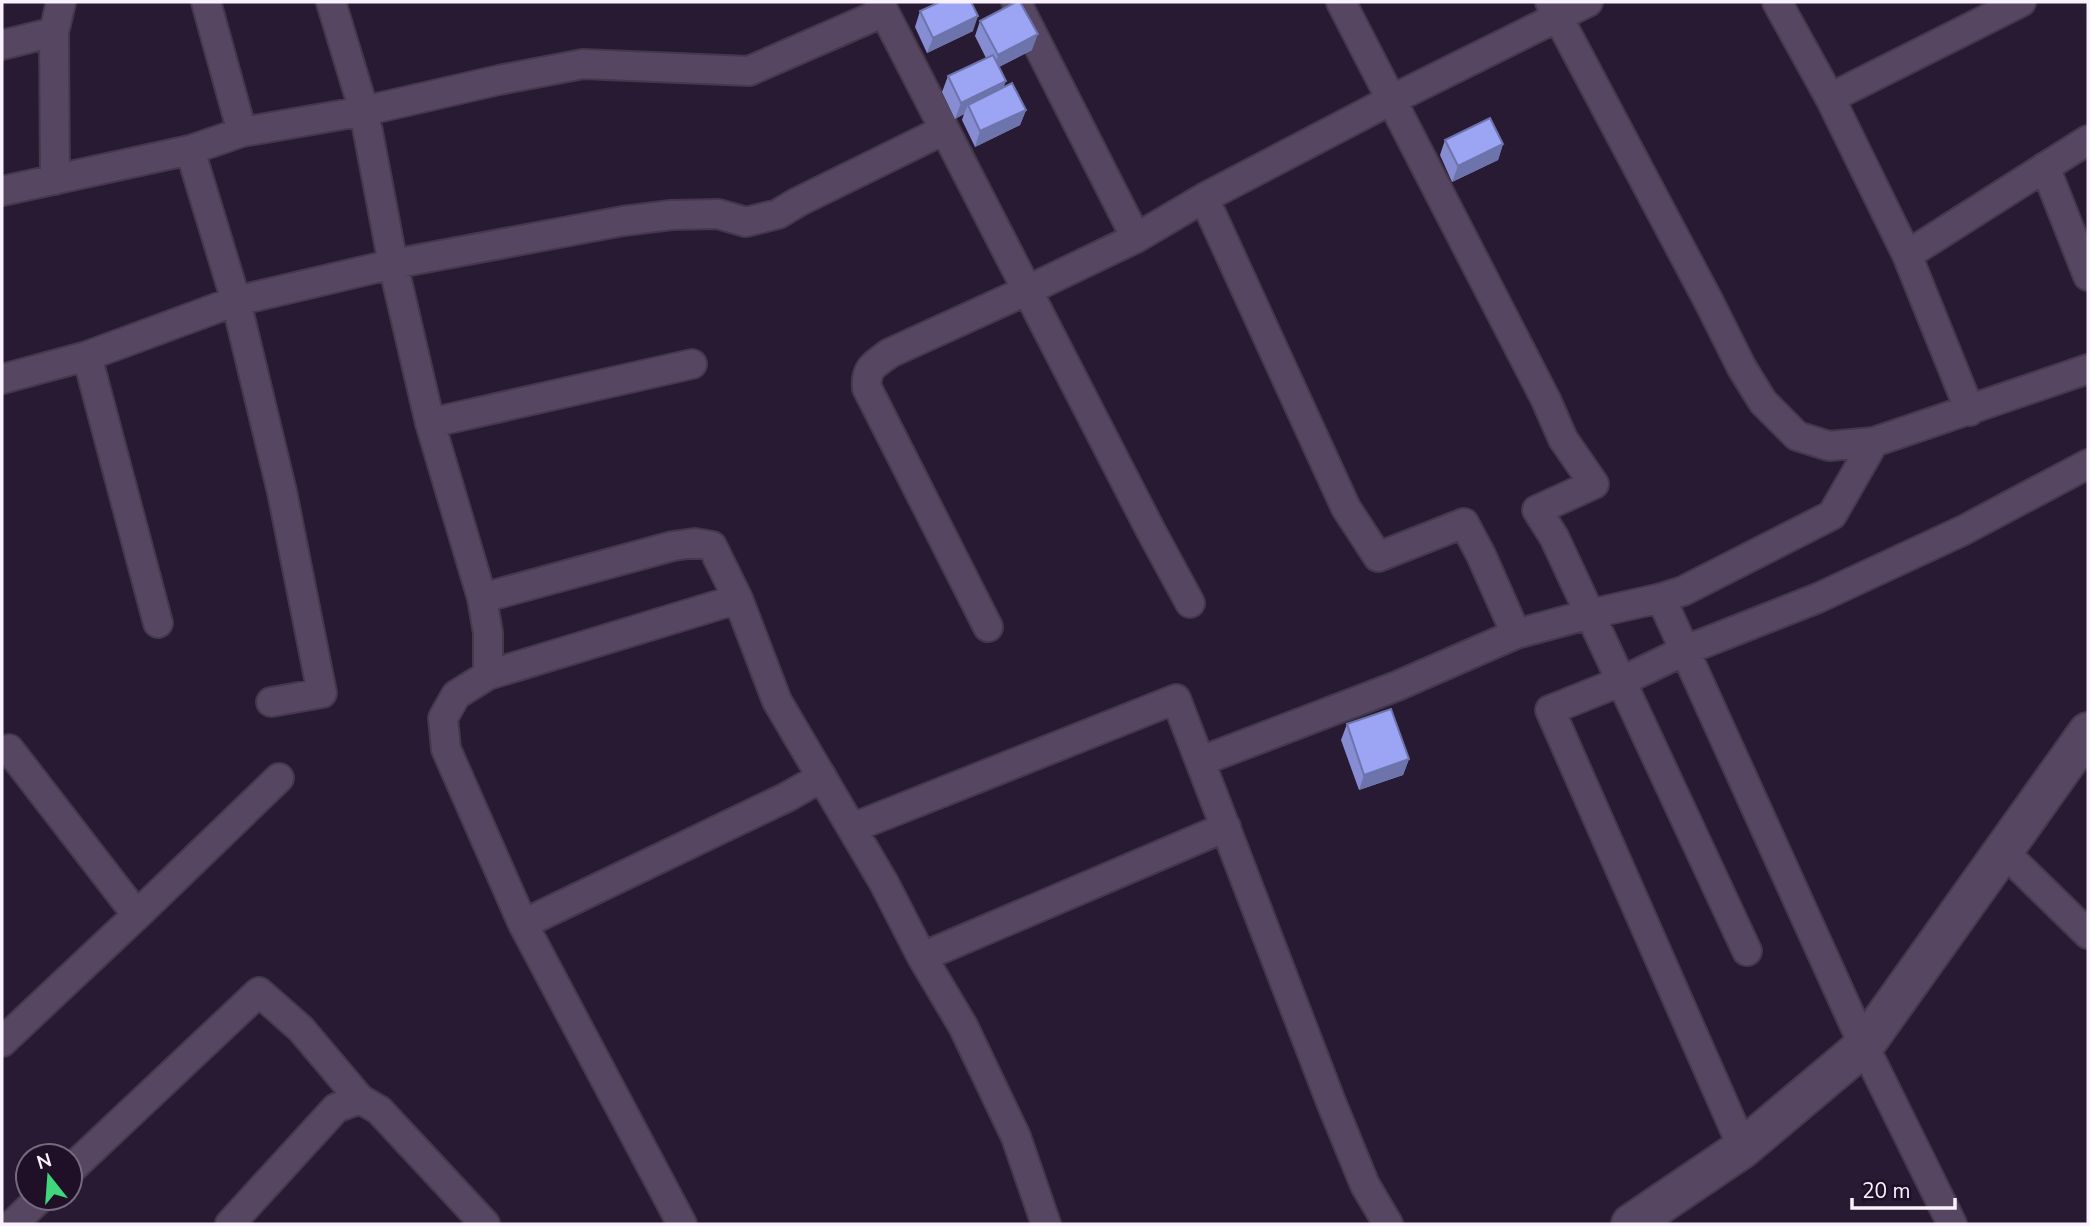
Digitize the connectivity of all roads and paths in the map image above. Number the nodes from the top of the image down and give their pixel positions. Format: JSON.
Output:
{"nodes":[{"id":1,"x":61,"y":2,"type":"edge"},
{"id":2,"x":206,"y":2,"type":"edge"},
{"id":3,"x":331,"y":2,"type":"edge"},
{"id":4,"x":1016,"y":2,"type":"edge"},
{"id":5,"x":1341,"y":2,"type":"edge"},
{"id":6,"x":1588,"y":2,"type":"edge"},
{"id":7,"x":1777,"y":2,"type":"edge"},
{"id":8,"x":2021,"y":2,"type":"edge"},
{"id":9,"x":881,"y":7,"type":"edge"},
{"id":10,"x":1554,"y":9,"type":"edge"},
{"id":11,"x":54,"y":32,"type":"junction"},
{"id":12,"x":2,"y":45,"type":"edge"},
{"id":13,"x":1830,"y":99,"type":"junction"},
{"id":14,"x":1391,"y":100,"type":"junction"},
{"id":15,"x":364,"y":111,"type":"junction"},
{"id":16,"x":944,"y":130,"type":"junction"},
{"id":17,"x":242,"y":132,"type":"junction"},
{"id":18,"x":2088,"y":140,"type":"edge"},
{"id":19,"x":190,"y":150,"type":"junction"},
{"id":20,"x":2045,"y":167,"type":"junction"},
{"id":21,"x":55,"y":180,"type":"junction"},
{"id":22,"x":2,"y":191,"type":"edge"},
{"id":23,"x":1203,"y":198,"type":"junction"},
{"id":24,"x":1136,"y":238,"type":"junction"},
{"id":25,"x":1907,"y":255,"type":"junction"},
{"id":26,"x":393,"y":264,"type":"junction"},
{"id":27,"x":2088,"y":276,"type":"edge"},
{"id":28,"x":1028,"y":290,"type":"junction"},
{"id":29,"x":236,"y":300,"type":"junction"},
{"id":30,"x":87,"y":356,"type":"junction"},
{"id":31,"x":692,"y":364,"type":"dead end"},
{"id":32,"x":2088,"y":369,"type":"edge"},
{"id":33,"x":2,"y":379,"type":"edge"},
{"id":34,"x":1970,"y":411,"type":"junction"},
{"id":35,"x":430,"y":422,"type":"junction"},
{"id":36,"x":1874,"y":442,"type":"junction"},
{"id":37,"x":2088,"y":464,"type":"edge"},
{"id":38,"x":482,"y":598,"type":"junction"},
{"id":39,"x":1661,"y":598,"type":"junction"},
{"id":40,"x":738,"y":599,"type":"junction"},
{"id":41,"x":1190,"y":603,"type":"dead end"},
{"id":42,"x":1590,"y":614,"type":"junction"},
{"id":43,"x":158,"y":623,"type":"dead end"},
{"id":44,"x":988,"y":627,"type":"dead end"},
{"id":45,"x":1516,"y":634,"type":"junction"},
{"id":46,"x":1686,"y":650,"type":"junction"},
{"id":47,"x":488,"y":676,"type":"junction"},
{"id":48,"x":1622,"y":681,"type":"junction"},
{"id":49,"x":271,"y":702,"type":"dead end"},
{"id":50,"x":2088,"y":732,"type":"edge"},
{"id":51,"x":9,"y":749,"type":"dead end"},
{"id":52,"x":1201,"y":761,"type":"junction"},
{"id":53,"x":822,"y":777,"type":"junction"},
{"id":54,"x":279,"y":778,"type":"dead end"},
{"id":55,"x":1226,"y":827,"type":"junction"},
{"id":56,"x":852,"y":828,"type":"junction"},
{"id":57,"x":2003,"y":851,"type":"junction"},
{"id":58,"x":137,"y":915,"type":"junction"},
{"id":59,"x":523,"y":924,"type":"junction"},
{"id":60,"x":2088,"y":934,"type":"edge"},
{"id":61,"x":1747,"y":951,"type":"dead end"},
{"id":62,"x":922,"y":957,"type":"junction"},
{"id":63,"x":2,"y":1042,"type":"edge"},
{"id":64,"x":1864,"y":1046,"type":"junction"},
{"id":65,"x":360,"y":1100,"type":"junction"},
{"id":66,"x":1743,"y":1148,"type":"junction"},
{"id":67,"x":84,"y":1157,"type":"edge"},
{"id":68,"x":230,"y":1224,"type":"edge"},
{"id":69,"x":485,"y":1224,"type":"edge"},
{"id":70,"x":682,"y":1224,"type":"edge"},
{"id":71,"x":1046,"y":1224,"type":"edge"},
{"id":72,"x":1388,"y":1224,"type":"edge"},
{"id":73,"x":1631,"y":1224,"type":"edge"},
{"id":74,"x":1952,"y":1224,"type":"edge"}],
"edges":[{"from":1,"to":11,"type":"street"},
{"from":2,"to":17,"type":"street"},
{"from":3,"to":15,"type":"street"},
{"from":4,"to":24,"type":"street"},
{"from":5,"to":14,"type":"street"},
{"from":6,"to":10,"type":"street"},
{"from":7,"to":13,"type":"street"},
{"from":8,"to":13,"type":"street"},
{"from":9,"to":15,"type":"street"},
{"from":9,"to":16,"type":"street"},
{"from":10,"to":14,"type":"street"},
{"from":10,"to":36,"type":"street"},
{"from":11,"to":12,"type":"street"},
{"from":11,"to":21,"type":"street"},
{"from":13,"to":25,"type":"street"},
{"from":14,"to":23,"type":"street"},
{"from":14,"to":42,"type":"street"},
{"from":15,"to":17,"type":"street"},
{"from":15,"to":26,"type":"street"},
{"from":16,"to":26,"type":"street"},
{"from":16,"to":28,"type":"street"},
{"from":17,"to":19,"type":"street"},
{"from":18,"to":20,"type":"street"},
{"from":19,"to":21,"type":"street"},
{"from":19,"to":29,"type":"street"},
{"from":20,"to":25,"type":"street"},
{"from":20,"to":27,"type":"street"},
{"from":21,"to":22,"type":"street"},
{"from":23,"to":24,"type":"street"},
{"from":23,"to":45,"type":"street"},
{"from":24,"to":28,"type":"street"},
{"from":25,"to":34,"type":"street"},
{"from":26,"to":29,"type":"street"},
{"from":26,"to":35,"type":"street"},
{"from":28,"to":41,"type":"street"},
{"from":28,"to":44,"type":"street"},
{"from":29,"to":30,"type":"street"},
{"from":29,"to":49,"type":"street"},
{"from":30,"to":33,"type":"street"},
{"from":30,"to":43,"type":"street"},
{"from":31,"to":35,"type":"street"},
{"from":32,"to":34,"type":"street"},
{"from":34,"to":36,"type":"street"},
{"from":35,"to":38,"type":"street"},
{"from":36,"to":39,"type":"street"},
{"from":37,"to":46,"type":"street"},
{"from":38,"to":40,"type":"street"},
{"from":38,"to":47,"type":"street"},
{"from":39,"to":42,"type":"street"},
{"from":39,"to":46,"type":"street"},
{"from":40,"to":47,"type":"street"},
{"from":40,"to":53,"type":"street"},
{"from":42,"to":45,"type":"street"},
{"from":42,"to":48,"type":"street"},
{"from":45,"to":52,"type":"street"},
{"from":46,"to":48,"type":"street"},
{"from":46,"to":64,"type":"street"},
{"from":47,"to":59,"type":"street"},
{"from":48,"to":61,"type":"street"},
{"from":48,"to":66,"type":"street"},
{"from":50,"to":57,"type":"street"},
{"from":51,"to":58,"type":"street"},
{"from":52,"to":55,"type":"street"},
{"from":52,"to":56,"type":"street"},
{"from":53,"to":56,"type":"street"},
{"from":53,"to":59,"type":"street"},
{"from":54,"to":58,"type":"street"},
{"from":55,"to":62,"type":"street"},
{"from":55,"to":72,"type":"street"},
{"from":56,"to":62,"type":"street"},
{"from":57,"to":60,"type":"street"},
{"from":57,"to":64,"type":"street"},
{"from":58,"to":63,"type":"street"},
{"from":59,"to":70,"type":"street"},
{"from":62,"to":71,"type":"street"},
{"from":64,"to":66,"type":"street"},
{"from":64,"to":74,"type":"street"},
{"from":65,"to":67,"type":"street"},
{"from":65,"to":68,"type":"street"},
{"from":65,"to":69,"type":"street"},
{"from":66,"to":73,"type":"street"}]}
